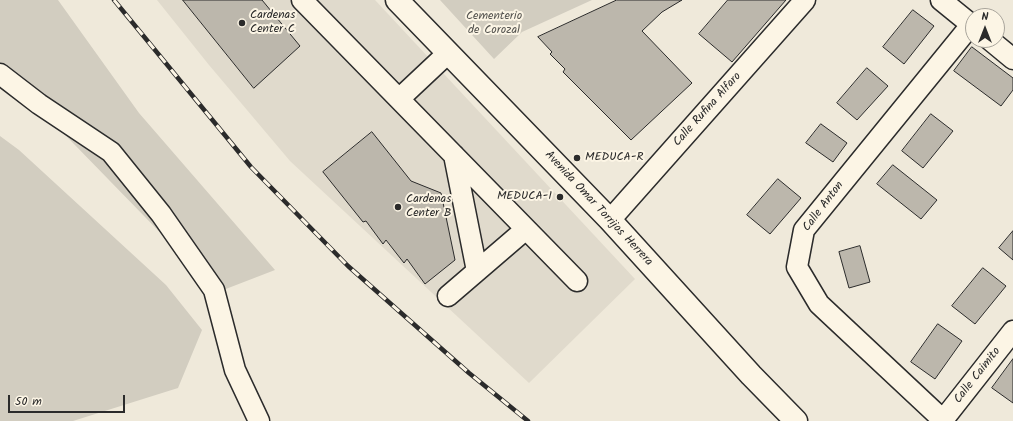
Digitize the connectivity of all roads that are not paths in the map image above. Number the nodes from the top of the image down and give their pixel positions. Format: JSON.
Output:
{"nodes":[{"id":1,"x":302,"y":0,"type":"edge"},
{"id":2,"x":397,"y":0,"type":"edge"},
{"id":3,"x":805,"y":0,"type":"edge"},
{"id":4,"x":941,"y":0,"type":"edge"},
{"id":5,"x":965,"y":20,"type":"edge"},
{"id":6,"x":965,"y":34,"type":"edge"},
{"id":7,"x":1000,"y":48,"type":"edge"},
{"id":8,"x":448,"y":53,"type":"junction"},
{"id":9,"x":1013,"y":59,"type":"edge"},
{"id":10,"x":0,"y":74,"type":"edge"},
{"id":11,"x":399,"y":99,"type":"junction"},
{"id":12,"x":454,"y":155,"type":"junction"},
{"id":13,"x":610,"y":220,"type":"junction"},
{"id":14,"x":526,"y":229,"type":"junction"},
{"id":15,"x":477,"y":271,"type":"junction"},
{"id":16,"x":577,"y":281,"type":"dead end"},
{"id":17,"x":448,"y":296,"type":"dead end"},
{"id":18,"x":1013,"y":332,"type":"edge"},
{"id":19,"x":259,"y":421,"type":"edge"},
{"id":20,"x":796,"y":421,"type":"edge"},
{"id":21,"x":943,"y":421,"type":"edge"}],
"edges":[{"from":1,"to":11,"type":"street"},
{"from":2,"to":8,"type":"main road","name":"Avenida Omar Torrijos Herrera"},
{"from":3,"to":13,"type":"street","name":"Calle Rufina Alfaro"},
{"from":4,"to":5,"type":"street"},
{"from":6,"to":21,"type":"street","name":"Calle Anton"},
{"from":7,"to":9,"type":"street"},
{"from":8,"to":11,"type":"street"},
{"from":8,"to":13,"type":"main road","name":"Avenida Omar Torrijos Herrera"},
{"from":10,"to":19,"type":"street"},
{"from":11,"to":12,"type":"street"},
{"from":12,"to":14,"type":"street"},
{"from":12,"to":15,"type":"street"},
{"from":13,"to":20,"type":"main road","name":"Avenida Omar Torrijos Herrera"},
{"from":14,"to":15,"type":"street"},
{"from":14,"to":16,"type":"street"},
{"from":15,"to":17,"type":"street"},
{"from":18,"to":21,"type":"street","name":"Calle Caimito"}]}
